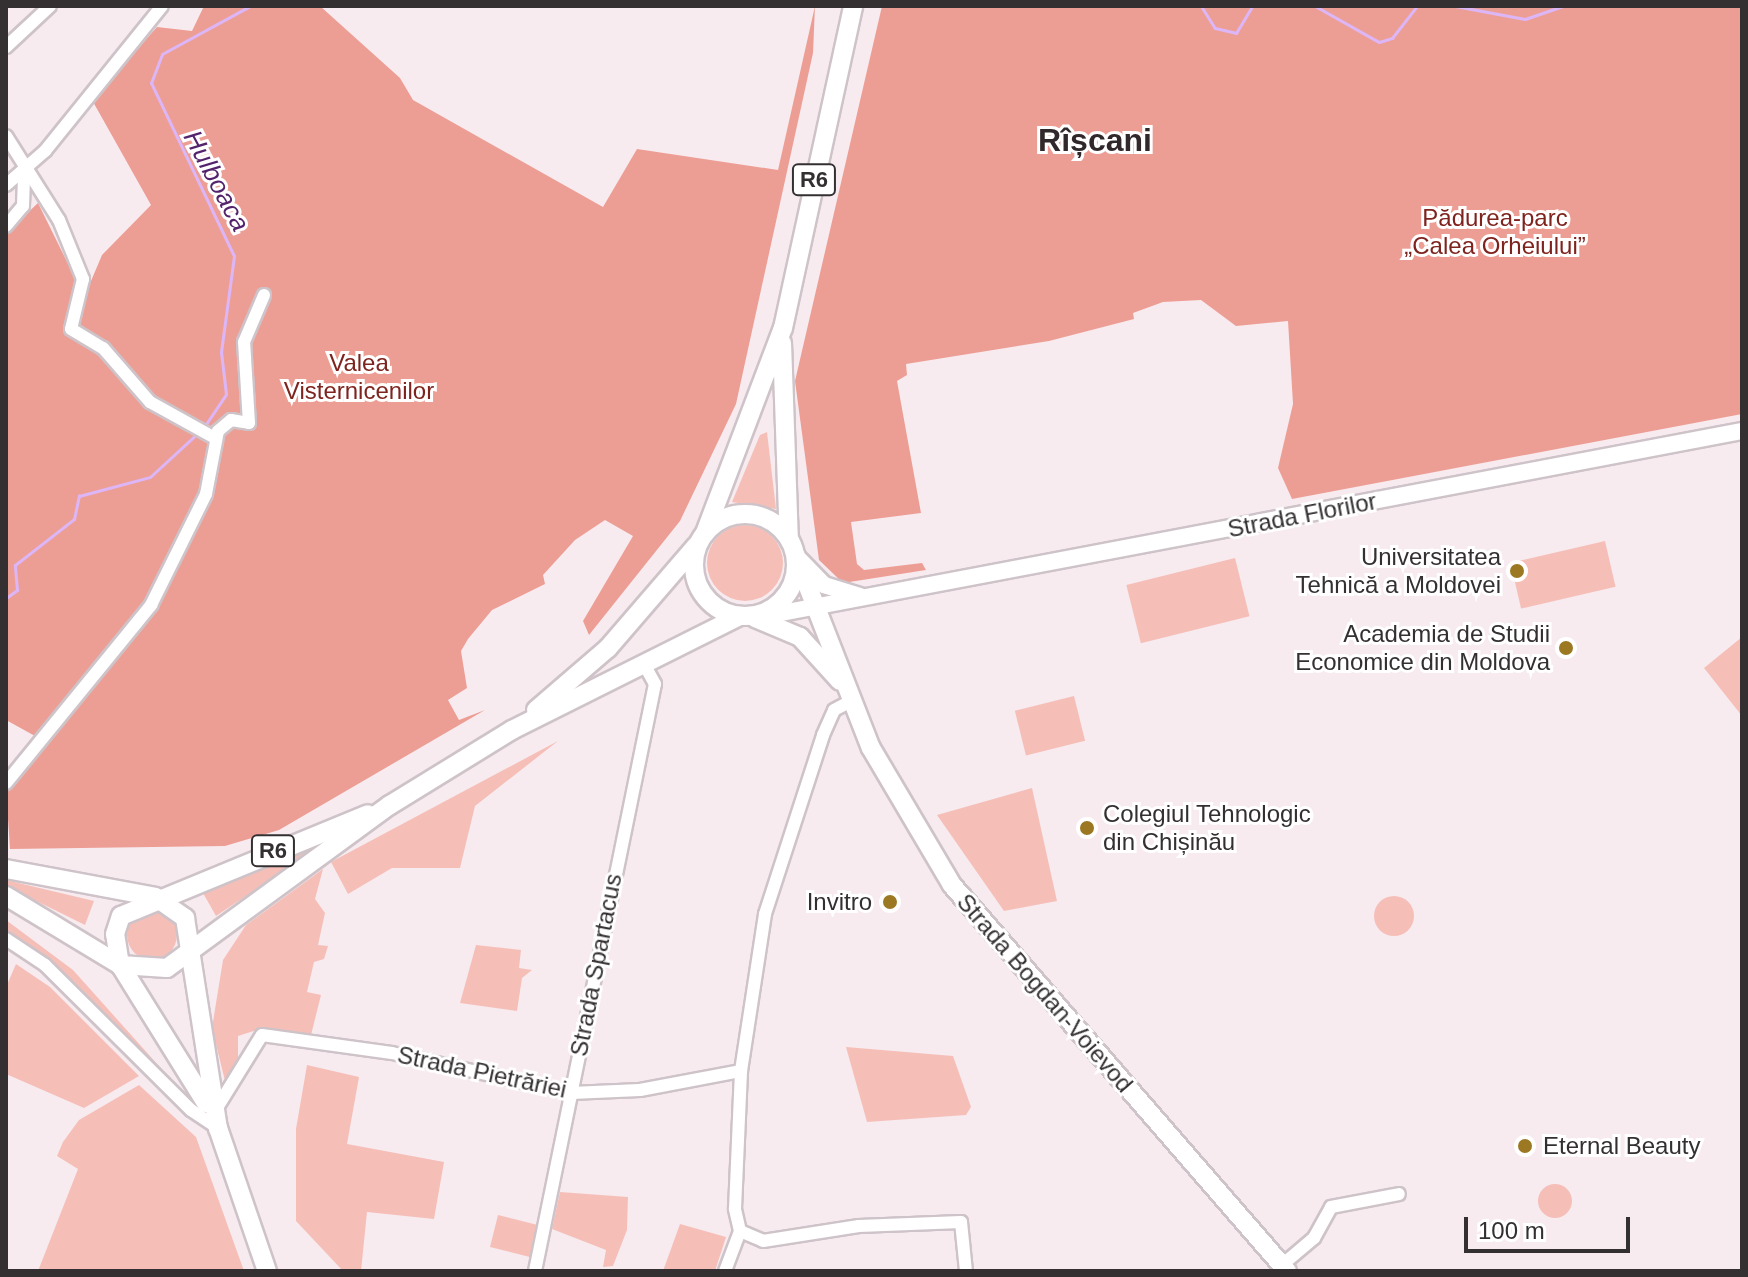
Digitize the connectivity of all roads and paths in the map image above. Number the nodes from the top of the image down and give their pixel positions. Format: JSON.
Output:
{"nodes":[{"id":1,"x":50,"y":6,"type":"edge"},
{"id":2,"x":162,"y":6,"type":"edge"},
{"id":3,"x":853,"y":6,"type":"edge"},
{"id":4,"x":6,"y":47,"type":"edge"},
{"id":5,"x":6,"y":136,"type":"edge"},
{"id":6,"x":24,"y":175,"type":"junction"},
{"id":7,"x":6,"y":185,"type":"edge"},
{"id":8,"x":6,"y":226,"type":"edge"},
{"id":9,"x":264,"y":295,"type":"dead end"},
{"id":10,"x":783,"y":328,"type":"junction"},
{"id":11,"x":1742,"y":431,"type":"edge"},
{"id":12,"x":215,"y":438,"type":"junction"},
{"id":13,"x":701,"y":539,"type":"junction"},
{"id":14,"x":793,"y":547,"type":"junction"},
{"id":15,"x":862,"y":597,"type":"junction"},
{"id":16,"x":819,"y":608,"type":"junction"},
{"id":17,"x":746,"y":618,"type":"junction"},
{"id":18,"x":832,"y":637,"type":"junction"},
{"id":19,"x":643,"y":662,"type":"junction"},
{"id":20,"x":848,"y":694,"type":"junction"},
{"id":21,"x":512,"y":730,"type":"junction"},
{"id":22,"x":6,"y":783,"type":"edge"},
{"id":23,"x":390,"y":805,"type":"junction"},
{"id":24,"x":6,"y":869,"type":"edge"},
{"id":25,"x":6,"y":896,"type":"edge"},
{"id":26,"x":155,"y":897,"type":"junction"},
{"id":27,"x":6,"y":939,"type":"edge"},
{"id":28,"x":192,"y":951,"type":"junction"},
{"id":29,"x":120,"y":965,"type":"junction"},
{"id":30,"x":741,"y":1071,"type":"junction"},
{"id":31,"x":571,"y":1093,"type":"junction"},
{"id":32,"x":217,"y":1120,"type":"junction"},
{"id":33,"x":1399,"y":1194,"type":"dead end"},
{"id":34,"x":740,"y":1231,"type":"junction"},
{"id":35,"x":1285,"y":1268,"type":"edge"},
{"id":36,"x":267,"y":1271,"type":"edge"},
{"id":37,"x":535,"y":1271,"type":"edge"},
{"id":38,"x":725,"y":1271,"type":"edge"},
{"id":39,"x":966,"y":1271,"type":"edge"}],
"edges":[{"from":1,"to":4,"type":"street"},
{"from":2,"to":6,"type":"street"},
{"from":3,"to":10,"type":"main road","number":"R6"},
{"from":5,"to":6,"type":"street"},
{"from":6,"to":7,"type":"street"},
{"from":6,"to":8,"type":"street"},
{"from":6,"to":12,"type":"street"},
{"from":9,"to":12,"type":"street"},
{"from":10,"to":13,"type":"main road","number":"R6"},
{"from":10,"to":14,"type":"main road","number":"R6"},
{"from":11,"to":15,"type":"main road","name":"Strada Florilor"},
{"from":12,"to":22,"type":"street"},
{"from":13,"to":14,"type":"main road"},
{"from":13,"to":17,"type":"main road","number":"R6"},
{"from":13,"to":21,"type":"main road"},
{"from":14,"to":15,"type":"main road","name":"Strada Florilor"},
{"from":14,"to":16,"type":"main road","name":"Strada Bogdan-Voievod"},
{"from":14,"to":17,"type":"main road"},
{"from":15,"to":16,"type":"main road","name":"Strada Florilor"},
{"from":15,"to":18,"type":"main road"},
{"from":16,"to":17,"type":"main road","name":"Strada Florilor"},
{"from":16,"to":18,"type":"main road","name":"Strada Bogdan-Voievod"},
{"from":17,"to":19,"type":"main road","number":"R6"},
{"from":17,"to":20,"type":"main road","name":"Strada Bogdan-Voievod"},
{"from":18,"to":20,"type":"main road","name":"Strada Bogdan-Voievod"},
{"from":19,"to":21,"type":"main road","number":"R6"},
{"from":19,"to":31,"type":"street","name":"Strada Spartacus"},
{"from":20,"to":30,"type":"street"},
{"from":20,"to":35,"type":"main road","name":"Strada Bogdan-Voievod"},
{"from":21,"to":23,"type":"main road","number":"R6"},
{"from":23,"to":26,"type":"main road","number":"R6"},
{"from":23,"to":28,"type":"main road","number":"R6"},
{"from":24,"to":26,"type":"main road"},
{"from":25,"to":29,"type":"main road","number":"R6"},
{"from":26,"to":28,"type":"main road"},
{"from":26,"to":29,"type":"main road","number":"R6"},
{"from":27,"to":32,"type":"street"},
{"from":28,"to":29,"type":"main road","number":"R6"},
{"from":28,"to":32,"type":"main road"},
{"from":29,"to":32,"type":"main road"},
{"from":30,"to":31,"type":"street","name":"Strada Pietrăriei"},
{"from":30,"to":34,"type":"street"},
{"from":31,"to":32,"type":"street","name":"Strada Pietrăriei"},
{"from":31,"to":37,"type":"street","name":"Strada Spartacus"},
{"from":32,"to":36,"type":"main road"},
{"from":33,"to":35,"type":"street"},
{"from":34,"to":38,"type":"street"},
{"from":34,"to":39,"type":"street"}]}
